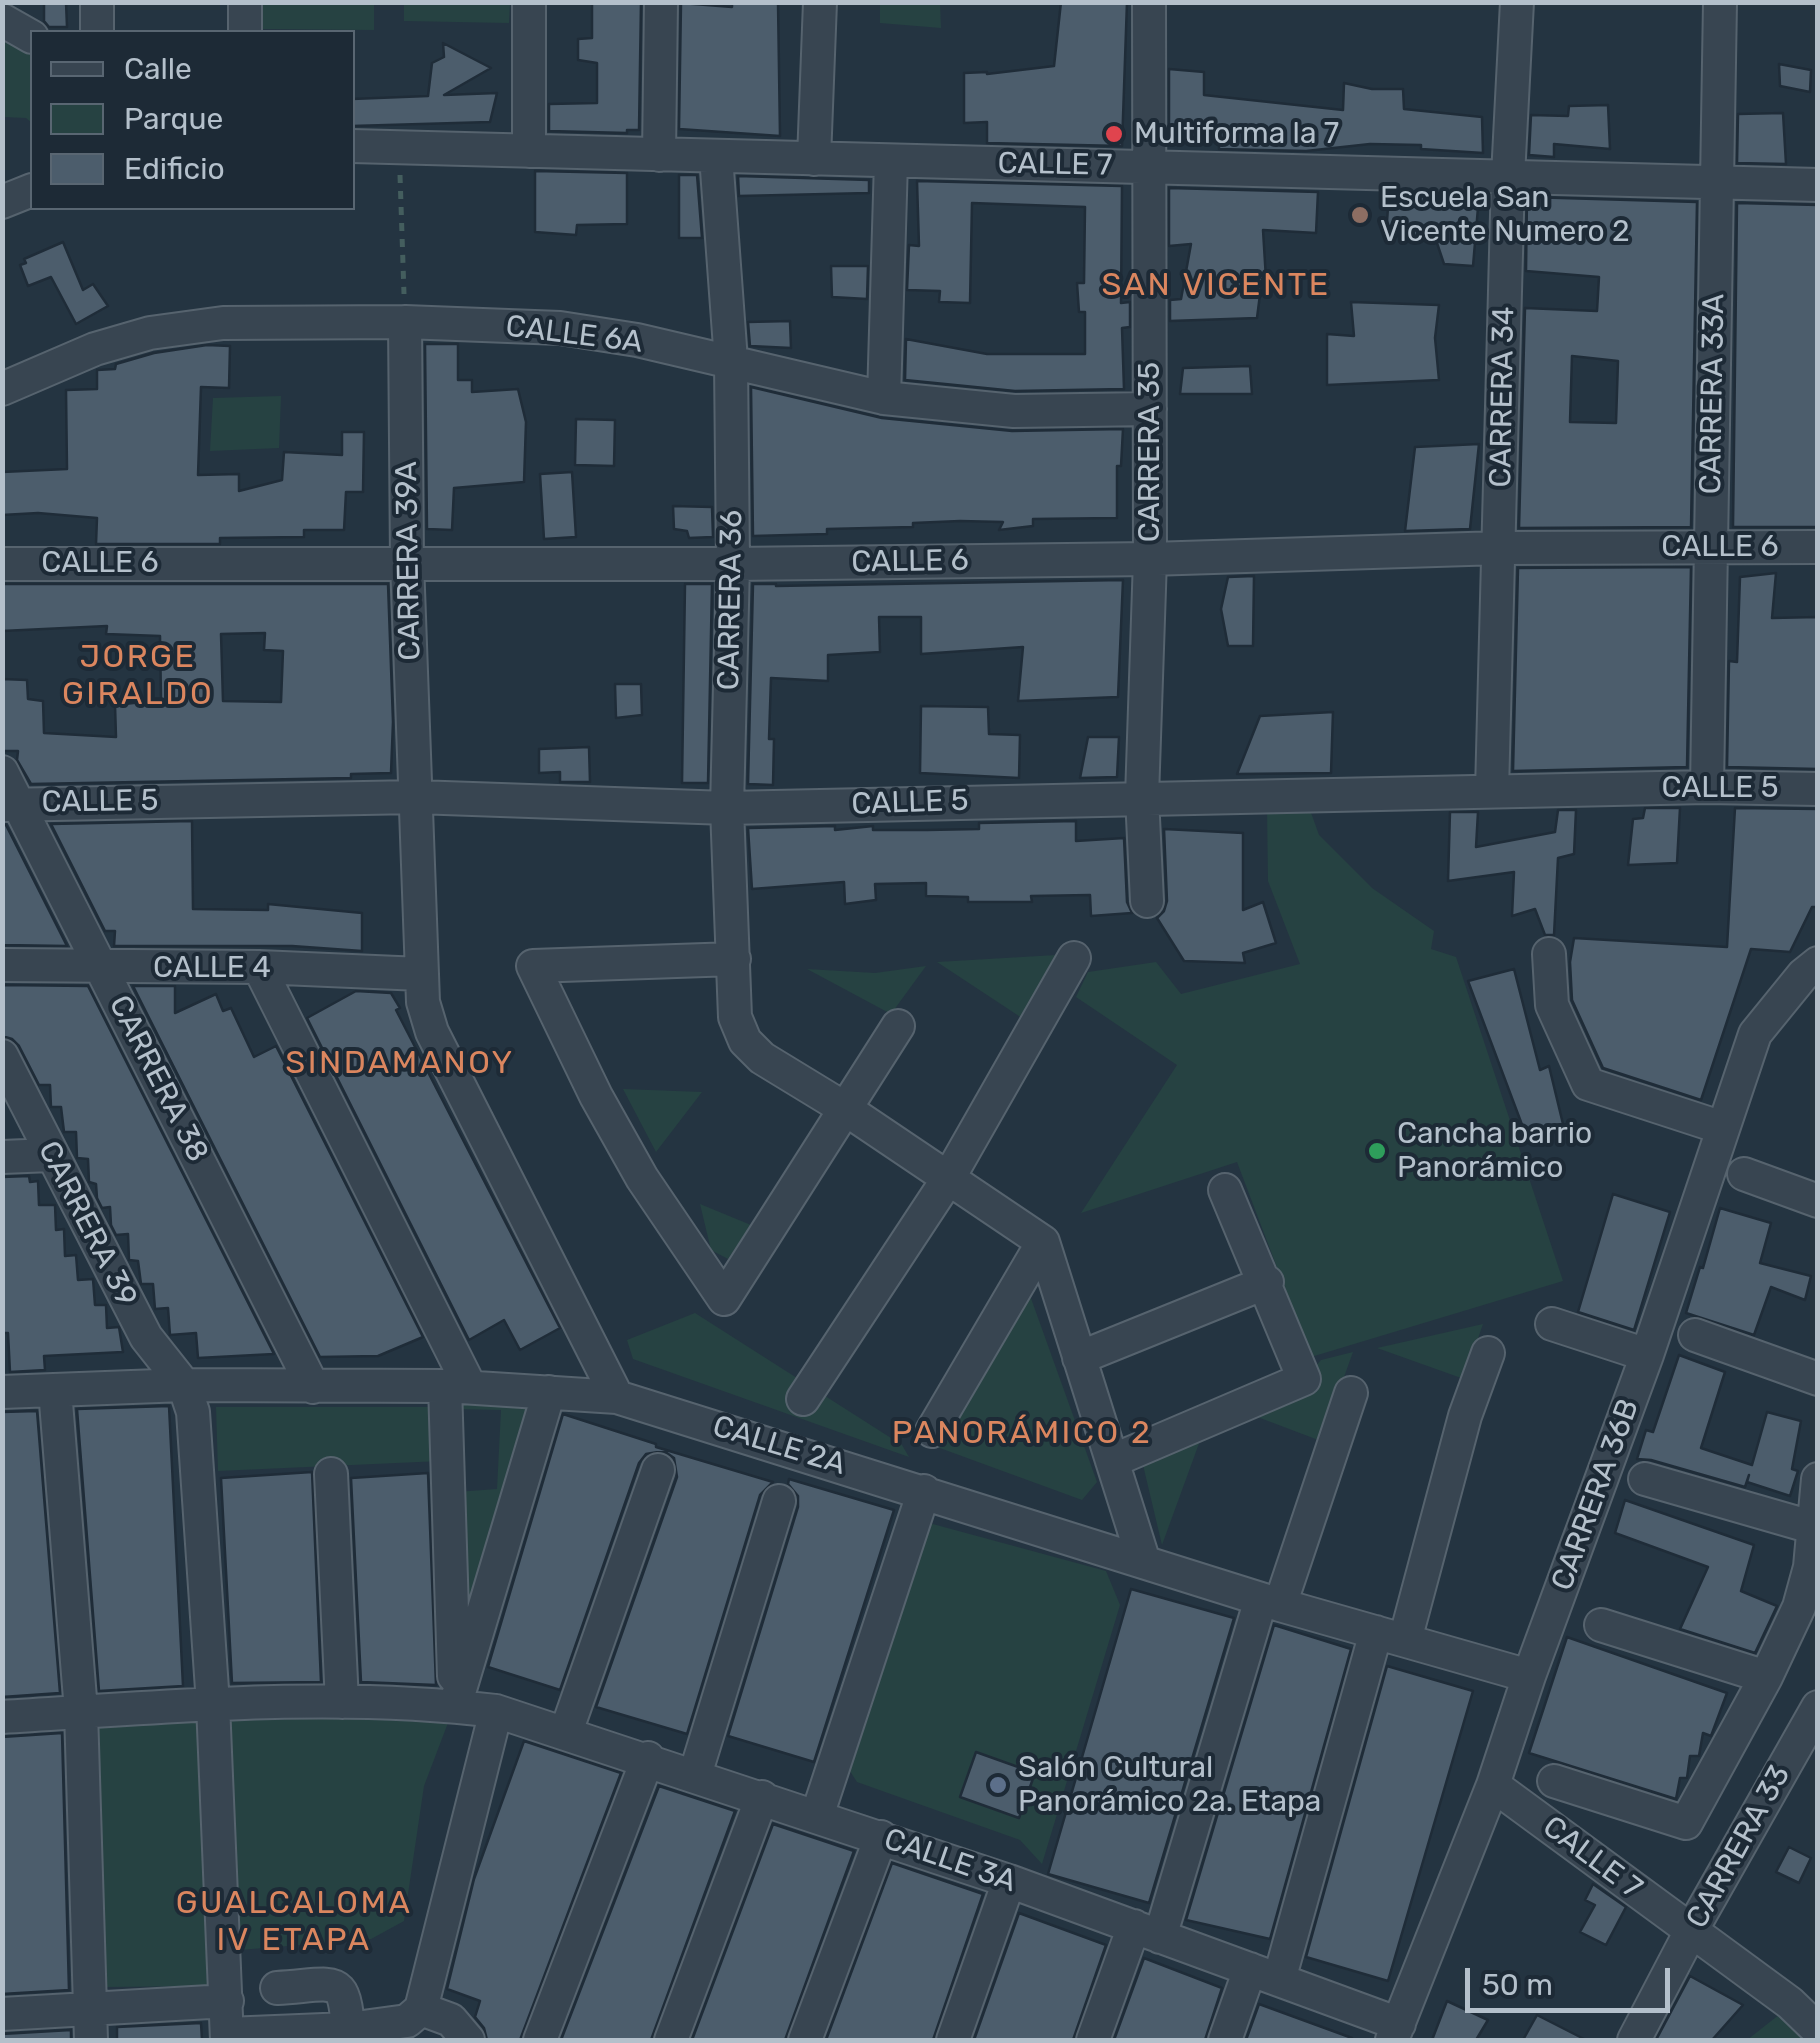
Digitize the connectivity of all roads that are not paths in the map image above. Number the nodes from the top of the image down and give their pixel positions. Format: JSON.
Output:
{"nodes":[{"id":1,"x":97,"y":2,"type":"edge"},
{"id":2,"x":245,"y":2,"type":"edge"},
{"id":3,"x":529,"y":2,"type":"edge"},
{"id":4,"x":661,"y":2,"type":"edge"},
{"id":5,"x":820,"y":2,"type":"edge"},
{"id":6,"x":1149,"y":2,"type":"edge"},
{"id":7,"x":1517,"y":2,"type":"edge"},
{"id":8,"x":1720,"y":2,"type":"edge"},
{"id":9,"x":2,"y":20,"type":"edge"},
{"id":10,"x":97,"y":30,"type":"edge"},
{"id":11,"x":245,"y":30,"type":"edge"},
{"id":12,"x":30,"y":36,"type":"edge"},
{"id":13,"x":355,"y":146,"type":"edge"},
{"id":14,"x":529,"y":152,"type":"junction"},
{"id":15,"x":659,"y":154,"type":"junction"},
{"id":16,"x":716,"y":156,"type":"junction"},
{"id":17,"x":814,"y":159,"type":"junction"},
{"id":18,"x":890,"y":160,"type":"junction"},
{"id":19,"x":1150,"y":167,"type":"junction"},
{"id":20,"x":1508,"y":176,"type":"junction"},
{"id":21,"x":1716,"y":182,"type":"junction"},
{"id":22,"x":1818,"y":185,"type":"edge"},
{"id":23,"x":30,"y":191,"type":"edge"},
{"id":24,"x":2,"y":202,"type":"edge"},
{"id":25,"x":405,"y":322,"type":"junction"},
{"id":26,"x":731,"y":361,"type":"junction"},
{"id":27,"x":2,"y":389,"type":"edge"},
{"id":28,"x":884,"y":398,"type":"junction"},
{"id":29,"x":1150,"y":409,"type":"junction"},
{"id":30,"x":1710,"y":546,"type":"junction"},
{"id":31,"x":1500,"y":548,"type":"junction"},
{"id":32,"x":1818,"y":548,"type":"edge"},
{"id":33,"x":1150,"y":559,"type":"junction"},
{"id":34,"x":407,"y":562,"type":"junction"},
{"id":35,"x":2,"y":564,"type":"edge"},
{"id":36,"x":733,"y":564,"type":"junction"},
{"id":37,"x":2,"y":772,"type":"edge"},
{"id":38,"x":1707,"y":786,"type":"junction"},
{"id":39,"x":1818,"y":789,"type":"edge"},
{"id":40,"x":1492,"y":791,"type":"junction"},
{"id":41,"x":1142,"y":796,"type":"junction"},
{"id":42,"x":416,"y":797,"type":"junction"},
{"id":43,"x":11,"y":804,"type":"edge"},
{"id":44,"x":728,"y":808,"type":"junction"},
{"id":45,"x":1147,"y":901,"type":"dead end"},
{"id":46,"x":1548,"y":954,"type":"dead end"},
{"id":47,"x":1074,"y":958,"type":"dead end"},
{"id":48,"x":734,"y":959,"type":"junction"},
{"id":49,"x":1818,"y":963,"type":"edge"},
{"id":50,"x":2,"y":965,"type":"edge"},
{"id":51,"x":102,"y":967,"type":"junction"},
{"id":52,"x":259,"y":967,"type":"junction"},
{"id":53,"x":421,"y":974,"type":"junction"},
{"id":54,"x":898,"y":1026,"type":"dead end"},
{"id":55,"x":2,"y":1056,"type":"edge"},
{"id":56,"x":844,"y":1108,"type":"junction"},
{"id":57,"x":1723,"y":1128,"type":"junction"},
{"id":58,"x":51,"y":1156,"type":"junction"},
{"id":59,"x":2,"y":1157,"type":"edge"},
{"id":60,"x":1744,"y":1174,"type":"dead end"},
{"id":61,"x":948,"y":1179,"type":"junction"},
{"id":62,"x":1225,"y":1190,"type":"dead end"},
{"id":63,"x":1818,"y":1201,"type":"edge"},
{"id":64,"x":1042,"y":1242,"type":"junction"},
{"id":65,"x":1266,"y":1282,"type":"junction"},
{"id":66,"x":1552,"y":1324,"type":"dead end"},
{"id":67,"x":1695,"y":1336,"type":"dead end"},
{"id":68,"x":1488,"y":1352,"type":"dead end"},
{"id":69,"x":1647,"y":1355,"type":"junction"},
{"id":70,"x":1079,"y":1358,"type":"junction"},
{"id":71,"x":1818,"y":1380,"type":"edge"},
{"id":72,"x":6,"y":1385,"type":"edge"},
{"id":73,"x":184,"y":1385,"type":"junction"},
{"id":74,"x":312,"y":1387,"type":"junction"},
{"id":75,"x":458,"y":1387,"type":"junction"},
{"id":76,"x":55,"y":1390,"type":"junction"},
{"id":77,"x":549,"y":1392,"type":"junction"},
{"id":78,"x":1351,"y":1393,"type":"dead end"},
{"id":79,"x":617,"y":1397,"type":"junction"},
{"id":80,"x":803,"y":1398,"type":"dead end"},
{"id":81,"x":932,"y":1431,"type":"dead end"},
{"id":82,"x":1112,"y":1461,"type":"junction"},
{"id":83,"x":658,"y":1470,"type":"dead end"},
{"id":84,"x":331,"y":1474,"type":"dead end"},
{"id":85,"x":1646,"y":1479,"type":"dead end"},
{"id":86,"x":1818,"y":1479,"type":"edge"},
{"id":87,"x":924,"y":1491,"type":"junction"},
{"id":88,"x":780,"y":1501,"type":"dead end"},
{"id":89,"x":1814,"y":1528,"type":"junction"},
{"id":90,"x":1144,"y":1562,"type":"junction"},
{"id":91,"x":1270,"y":1602,"type":"junction"},
{"id":92,"x":1601,"y":1626,"type":"dead end"},
{"id":93,"x":1390,"y":1636,"type":"junction"},
{"id":94,"x":1529,"y":1676,"type":"junction"},
{"id":95,"x":1766,"y":1677,"type":"junction"},
{"id":96,"x":342,"y":1702,"type":"junction"},
{"id":97,"x":213,"y":1704,"type":"junction"},
{"id":98,"x":455,"y":1706,"type":"junction"},
{"id":99,"x":1818,"y":1707,"type":"edge"},
{"id":100,"x":81,"y":1711,"type":"junction"},
{"id":101,"x":496,"y":1711,"type":"junction"},
{"id":102,"x":2,"y":1717,"type":"edge"},
{"id":103,"x":566,"y":1732,"type":"junction"},
{"id":104,"x":648,"y":1758,"type":"junction"},
{"id":105,"x":695,"y":1775,"type":"junction"},
{"id":106,"x":1554,"y":1781,"type":"dead end"},
{"id":107,"x":1493,"y":1784,"type":"junction"},
{"id":108,"x":762,"y":1797,"type":"junction"},
{"id":109,"x":818,"y":1816,"type":"junction"},
{"id":110,"x":881,"y":1837,"type":"junction"},
{"id":111,"x":1009,"y":1880,"type":"junction"},
{"id":112,"x":1147,"y":1932,"type":"junction"},
{"id":113,"x":1691,"y":1932,"type":"junction"},
{"id":114,"x":1264,"y":1974,"type":"junction"},
{"id":115,"x":277,"y":1988,"type":"dead end"},
{"id":116,"x":421,"y":2009,"type":"junction"},
{"id":117,"x":2,"y":2014,"type":"edge"},
{"id":118,"x":227,"y":2025,"type":"edge"},
{"id":119,"x":90,"y":2026,"type":"edge"},
{"id":120,"x":1818,"y":2030,"type":"edge"},
{"id":121,"x":1396,"y":2032,"type":"edge"},
{"id":122,"x":349,"y":2035,"type":"edge"},
{"id":123,"x":468,"y":2040,"type":"edge"},
{"id":124,"x":540,"y":2040,"type":"edge"},
{"id":125,"x":671,"y":2040,"type":"edge"},
{"id":126,"x":805,"y":2040,"type":"edge"},
{"id":127,"x":953,"y":2040,"type":"edge"},
{"id":128,"x":1093,"y":2040,"type":"edge"},
{"id":129,"x":1225,"y":2040,"type":"edge"},
{"id":130,"x":1634,"y":2040,"type":"edge"}],
"edges":[{"from":1,"to":10,"type":"street"},
{"from":2,"to":11,"type":"street"},
{"from":3,"to":14,"type":"street"},
{"from":4,"to":15,"type":"street"},
{"from":5,"to":17,"type":"street"},
{"from":6,"to":19,"type":"street","name":"CARRERA 35"},
{"from":7,"to":20,"type":"street","name":"CARRERA 34"},
{"from":8,"to":21,"type":"street","name":"CARRERA 33A"},
{"from":9,"to":12,"type":"street"},
{"from":13,"to":14,"type":"street","name":"CALLE 7"},
{"from":14,"to":15,"type":"street","name":"CALLE 7"},
{"from":15,"to":16,"type":"street","name":"CALLE 7"},
{"from":16,"to":17,"type":"street","name":"CALLE 7"},
{"from":16,"to":26,"type":"street","name":"CARRERA 36"},
{"from":17,"to":18,"type":"street","name":"CALLE 7"},
{"from":18,"to":19,"type":"street","name":"CALLE 7"},
{"from":18,"to":28,"type":"street"},
{"from":19,"to":20,"type":"street","name":"CALLE 7"},
{"from":19,"to":29,"type":"street","name":"CARRERA 35"},
{"from":20,"to":21,"type":"street","name":"CALLE 7"},
{"from":20,"to":31,"type":"street","name":"CARRERA 34"},
{"from":21,"to":22,"type":"street","name":"CALLE 7"},
{"from":21,"to":30,"type":"street","name":"CARRERA 33A"},
{"from":23,"to":24,"type":"street"},
{"from":25,"to":26,"type":"street","name":"CALLE 6A"},
{"from":25,"to":27,"type":"street","name":"CALLE 6A"},
{"from":25,"to":34,"type":"street","name":"CARRERA 39A"},
{"from":26,"to":28,"type":"street","name":"CALLE 6A"},
{"from":26,"to":36,"type":"street","name":"CARRERA 36"},
{"from":28,"to":29,"type":"street","name":"CALLE 6A"},
{"from":29,"to":33,"type":"street","name":"CARRERA 35"},
{"from":30,"to":31,"type":"street","name":"CALLE 6"},
{"from":30,"to":32,"type":"street","name":"CALLE 6"},
{"from":30,"to":38,"type":"street","name":"CARRERA 33A"},
{"from":31,"to":33,"type":"street","name":"CALLE 6"},
{"from":31,"to":40,"type":"street","name":"CARRERA 34"},
{"from":33,"to":36,"type":"street","name":"CALLE 6"},
{"from":33,"to":41,"type":"street","name":"CARRERA 35"},
{"from":34,"to":35,"type":"street","name":"CALLE 6"},
{"from":34,"to":36,"type":"street","name":"CALLE 6"},
{"from":34,"to":42,"type":"street","name":"CARRERA 39A"},
{"from":36,"to":44,"type":"street","name":"CARRERA 36"},
{"from":37,"to":43,"type":"street","name":"CARRERA 38"},
{"from":38,"to":39,"type":"street","name":"CALLE 5"},
{"from":38,"to":40,"type":"street","name":"CALLE 5"},
{"from":40,"to":41,"type":"street","name":"CALLE 5"},
{"from":41,"to":44,"type":"street","name":"CALLE 5"},
{"from":41,"to":45,"type":"street","name":"CARRERA 35"},
{"from":42,"to":43,"type":"street","name":"CALLE 5"},
{"from":42,"to":44,"type":"street","name":"CALLE 5"},
{"from":42,"to":53,"type":"street","name":"CARRERA 39A"},
{"from":43,"to":51,"type":"street","name":"CARRERA 38"},
{"from":44,"to":48,"type":"street","name":"CARRERA 36"},
{"from":46,"to":57,"type":"street"},
{"from":47,"to":61,"type":"street"},
{"from":48,"to":56,"type":"street","name":"CARRERA 36"},
{"from":48,"to":56,"type":"street"},
{"from":49,"to":57,"type":"street","name":"CARRERA 36B"},
{"from":50,"to":51,"type":"street","name":"CALLE 4"},
{"from":51,"to":52,"type":"street","name":"CALLE 4"},
{"from":51,"to":74,"type":"street","name":"CARRERA 38"},
{"from":52,"to":53,"type":"street","name":"CALLE 4"},
{"from":52,"to":75,"type":"street"},
{"from":53,"to":79,"type":"street","name":"CARRERA 39A"},
{"from":54,"to":56,"type":"street"},
{"from":55,"to":58,"type":"street","name":"CARRERA 39"},
{"from":56,"to":61,"type":"street"},
{"from":57,"to":69,"type":"street","name":"CARRERA 36B"},
{"from":58,"to":59,"type":"street"},
{"from":58,"to":73,"type":"street","name":"CARRERA 39"},
{"from":60,"to":63,"type":"street"},
{"from":61,"to":64,"type":"street"},
{"from":61,"to":80,"type":"street"},
{"from":62,"to":65,"type":"street"},
{"from":64,"to":70,"type":"street"},
{"from":64,"to":81,"type":"street"},
{"from":65,"to":70,"type":"street"},
{"from":65,"to":82,"type":"street"},
{"from":66,"to":69,"type":"street"},
{"from":67,"to":71,"type":"street"},
{"from":68,"to":93,"type":"street"},
{"from":69,"to":94,"type":"street","name":"CARRERA 36B"},
{"from":70,"to":82,"type":"street"},
{"from":72,"to":76,"type":"street","name":"CALLE 2A"},
{"from":73,"to":74,"type":"street","name":"CALLE 2A"},
{"from":73,"to":76,"type":"street","name":"CALLE 2A"},
{"from":73,"to":97,"type":"street"},
{"from":74,"to":75,"type":"street","name":"CALLE 2A"},
{"from":75,"to":77,"type":"street","name":"CALLE 2A"},
{"from":75,"to":98,"type":"street"},
{"from":76,"to":100,"type":"street"},
{"from":77,"to":79,"type":"street","name":"CALLE 2A"},
{"from":77,"to":98,"type":"street"},
{"from":78,"to":91,"type":"street"},
{"from":79,"to":87,"type":"street","name":"CALLE 2A"},
{"from":82,"to":90,"type":"street"},
{"from":83,"to":103,"type":"street"},
{"from":84,"to":96,"type":"street"},
{"from":85,"to":89,"type":"street"},
{"from":86,"to":89,"type":"street"},
{"from":87,"to":90,"type":"street","name":"CALLE 2A"},
{"from":87,"to":109,"type":"street"},
{"from":88,"to":105,"type":"street"},
{"from":89,"to":95,"type":"street"},
{"from":90,"to":91,"type":"street","name":"CALLE 2A"},
{"from":91,"to":93,"type":"street","name":"CALLE 2A"},
{"from":91,"to":112,"type":"street"},
{"from":92,"to":95,"type":"street"},
{"from":93,"to":94,"type":"street","name":"CALLE 2A"},
{"from":93,"to":114,"type":"street"},
{"from":94,"to":107,"type":"street","name":"CARRERA 36B"},
{"from":95,"to":106,"type":"street"},
{"from":96,"to":97,"type":"street","name":"CALLE 3A"},
{"from":96,"to":98,"type":"street","name":"CALLE 3A"},
{"from":97,"to":100,"type":"street","name":"CALLE 3A"},
{"from":97,"to":118,"type":"street"},
{"from":98,"to":101,"type":"street","name":"CALLE 3A"},
{"from":99,"to":113,"type":"street","name":"CARRERA 33"},
{"from":100,"to":102,"type":"street","name":"CALLE 3A"},
{"from":100,"to":119,"type":"street"},
{"from":101,"to":103,"type":"street","name":"CALLE 3A"},
{"from":101,"to":116,"type":"street"},
{"from":103,"to":104,"type":"street","name":"CALLE 3A"},
{"from":104,"to":105,"type":"street","name":"CALLE 3A"},
{"from":104,"to":124,"type":"street"},
{"from":105,"to":108,"type":"street","name":"CALLE 3A"},
{"from":107,"to":113,"type":"street","name":"CALLE 7"},
{"from":107,"to":121,"type":"street","name":"CARRERA 36B"},
{"from":108,"to":109,"type":"street","name":"CALLE 3A"},
{"from":108,"to":125,"type":"street"},
{"from":109,"to":110,"type":"street","name":"CALLE 3A"},
{"from":110,"to":111,"type":"street","name":"CALLE 3A"},
{"from":110,"to":126,"type":"street"},
{"from":111,"to":112,"type":"street","name":"CALLE 3A"},
{"from":111,"to":127,"type":"street"},
{"from":112,"to":114,"type":"street","name":"CALLE 3A"},
{"from":112,"to":128,"type":"street"},
{"from":113,"to":120,"type":"street","name":"CALLE 7"},
{"from":113,"to":130,"type":"street","name":"CARRERA 33"},
{"from":114,"to":121,"type":"street","name":"CALLE 3A"},
{"from":114,"to":129,"type":"street"},
{"from":115,"to":122,"type":"street"},
{"from":116,"to":122,"type":"street"},
{"from":116,"to":123,"type":"street"},
{"from":117,"to":119,"type":"street"},
{"from":118,"to":119,"type":"street"},
{"from":118,"to":122,"type":"street"}]}
